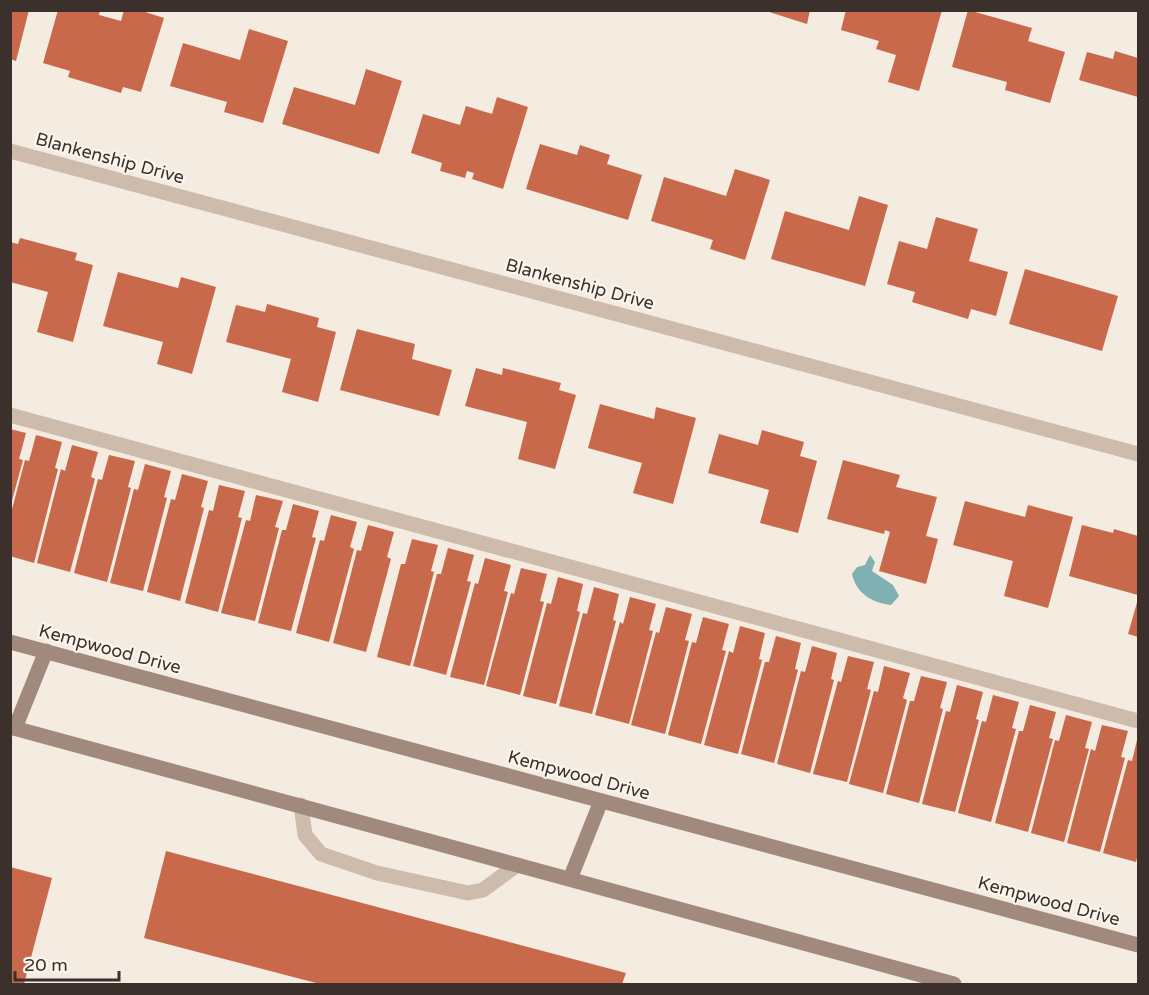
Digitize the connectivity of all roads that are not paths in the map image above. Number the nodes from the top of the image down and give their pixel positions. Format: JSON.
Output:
{"nodes":[{"id":1,"x":10,"y":151,"type":"edge"},
{"id":2,"x":10,"y":415,"type":"edge"},
{"id":3,"x":1138,"y":454,"type":"edge"},
{"id":4,"x":10,"y":642,"type":"edge"},
{"id":5,"x":46,"y":651,"type":"junction"},
{"id":6,"x":1138,"y":721,"type":"edge"},
{"id":7,"x":13,"y":727,"type":"edge"},
{"id":8,"x":601,"y":801,"type":"junction"},
{"id":9,"x":302,"y":805,"type":"junction"},
{"id":10,"x":518,"y":865,"type":"junction"},
{"id":11,"x":570,"y":879,"type":"junction"},
{"id":12,"x":1138,"y":945,"type":"edge"},
{"id":13,"x":954,"y":984,"type":"edge"}],
"edges":[{"from":1,"to":3,"type":"street","name":"Blankenship Drive"},
{"from":2,"to":6,"type":"street"},
{"from":4,"to":5,"type":"main road","name":"Kempwood Drive"},
{"from":5,"to":7,"type":"main road"},
{"from":5,"to":8,"type":"main road","name":"Kempwood Drive"},
{"from":7,"to":9,"type":"main road"},
{"from":8,"to":11,"type":"main road"},
{"from":8,"to":12,"type":"main road","name":"Kempwood Drive"},
{"from":9,"to":10,"type":"main road"},
{"from":9,"to":10,"type":"street"},
{"from":10,"to":11,"type":"main road"},
{"from":11,"to":13,"type":"main road"}]}
